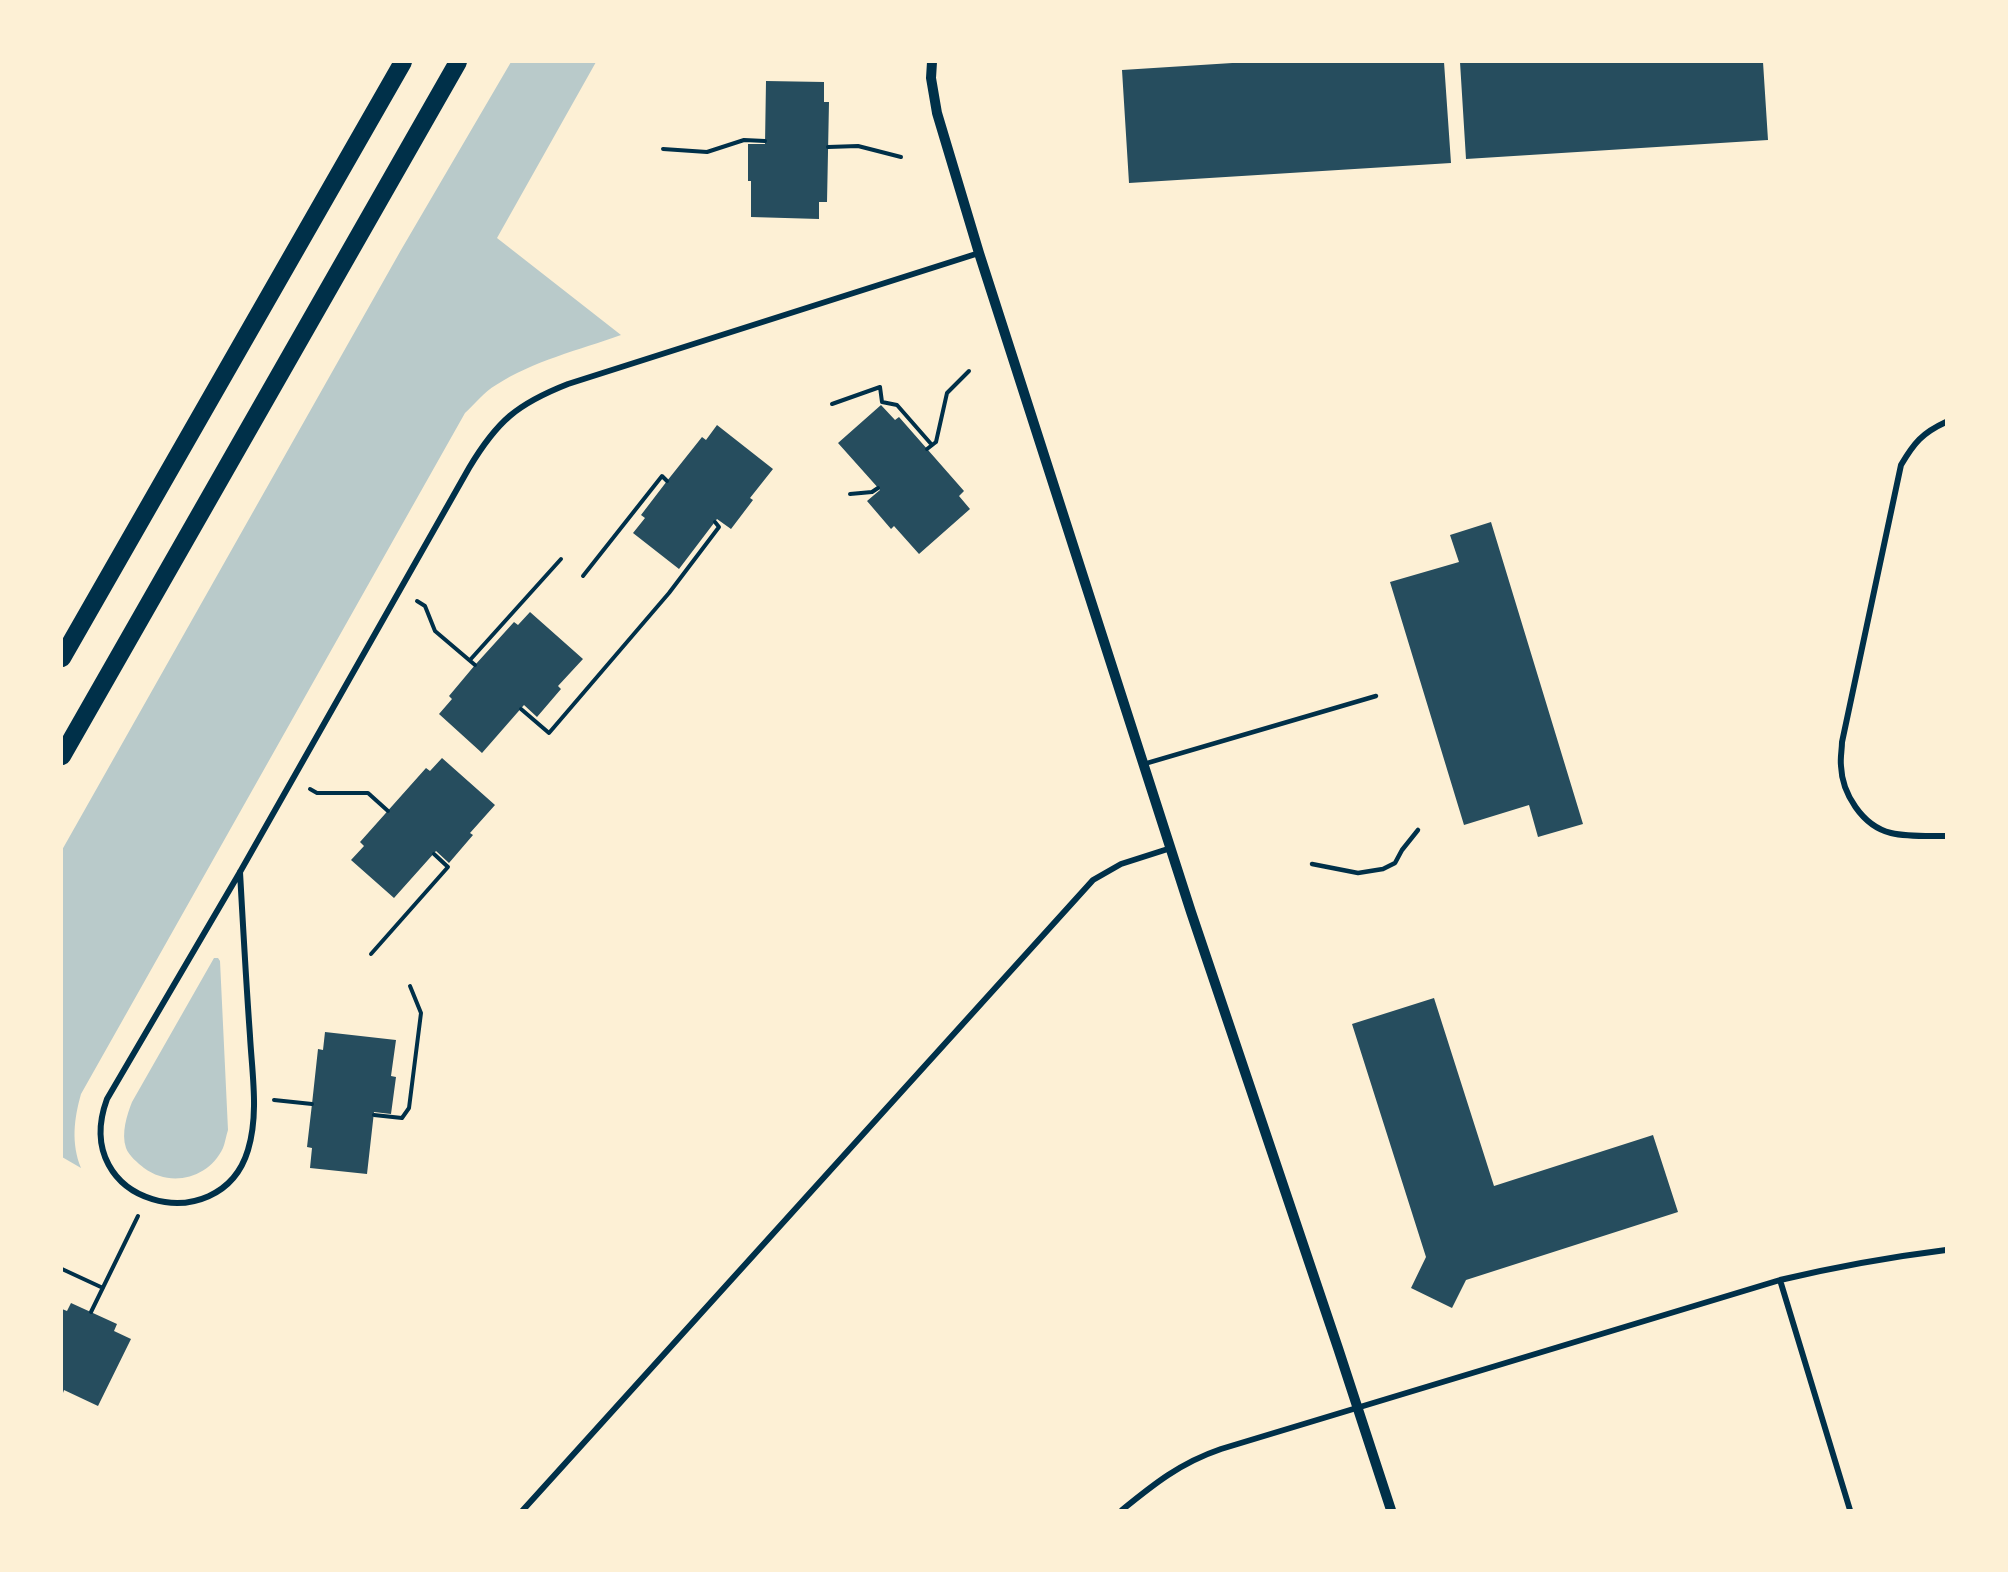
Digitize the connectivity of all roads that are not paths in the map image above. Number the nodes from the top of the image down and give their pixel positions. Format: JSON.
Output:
{"nodes":[{"id":1,"x":403,"y":62,"type":"edge"},
{"id":2,"x":458,"y":62,"type":"edge"},
{"id":3,"x":932,"y":62,"type":"edge"},
{"id":4,"x":979,"y":253,"type":"junction"},
{"id":5,"x":1947,"y":422,"type":"edge"},
{"id":6,"x":62,"y":658,"type":"edge"},
{"id":7,"x":1376,"y":696,"type":"dead end"},
{"id":8,"x":62,"y":756,"type":"edge"},
{"id":9,"x":1144,"y":764,"type":"junction"},
{"id":10,"x":1418,"y":830,"type":"dead end"},
{"id":11,"x":1947,"y":836,"type":"edge"},
{"id":12,"x":1171,"y":848,"type":"junction"},
{"id":13,"x":1312,"y":864,"type":"dead end"},
{"id":14,"x":240,"y":872,"type":"junction"},
{"id":15,"x":1947,"y":1250,"type":"edge"},
{"id":16,"x":1780,"y":1280,"type":"junction"},
{"id":17,"x":1358,"y":1408,"type":"junction"},
{"id":18,"x":523,"y":1510,"type":"edge"},
{"id":19,"x":1122,"y":1510,"type":"edge"},
{"id":20,"x":1391,"y":1510,"type":"edge"},
{"id":21,"x":1850,"y":1510,"type":"edge"}],
"edges":[{"from":1,"to":6,"type":"highway"},
{"from":2,"to":8,"type":"highway"},
{"from":3,"to":4,"type":"street"},
{"from":4,"to":9,"type":"street"},
{"from":4,"to":14,"type":"street"},
{"from":5,"to":11,"type":"street"},
{"from":7,"to":9,"type":"lane"},
{"from":9,"to":12,"type":"street"},
{"from":10,"to":13,"type":"lane"},
{"from":12,"to":17,"type":"street"},
{"from":12,"to":18,"type":"street"},
{"from":14,"to":14,"type":"street"},
{"from":15,"to":16,"type":"street"},
{"from":16,"to":17,"type":"street"},
{"from":16,"to":21,"type":"street"},
{"from":17,"to":19,"type":"street"},
{"from":17,"to":20,"type":"street"}]}
